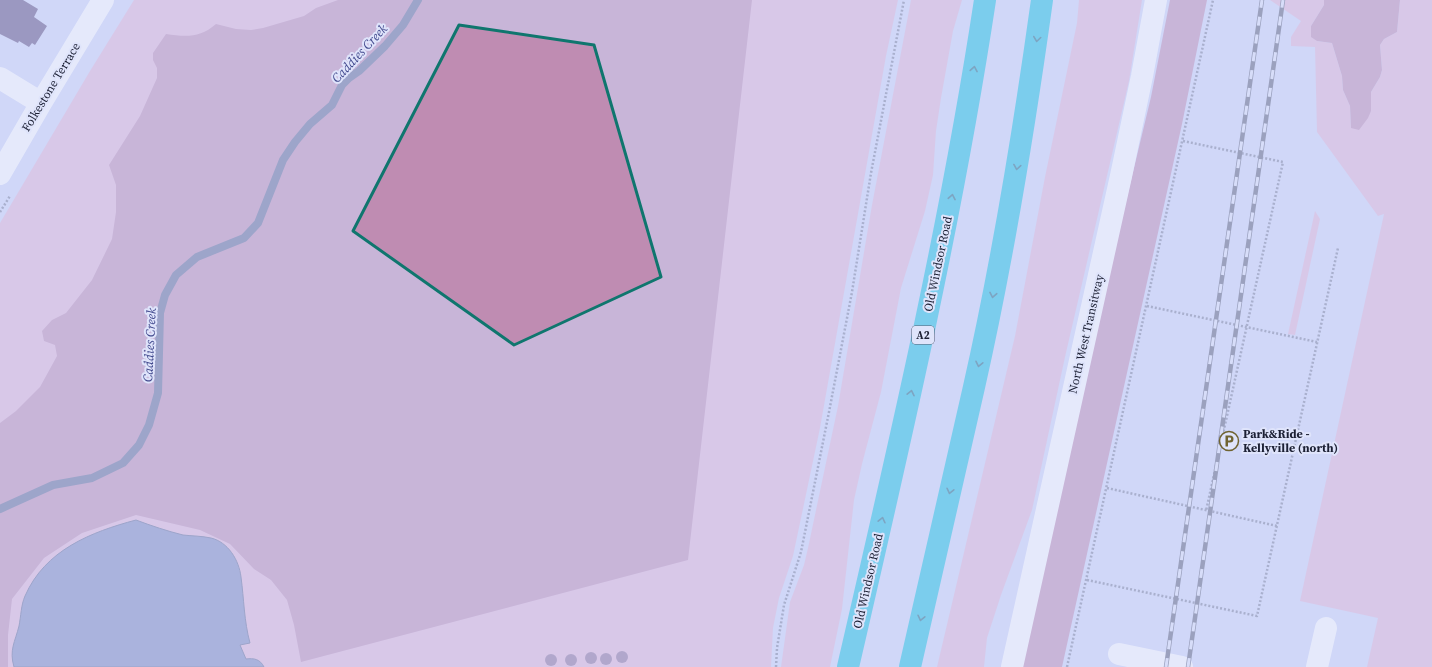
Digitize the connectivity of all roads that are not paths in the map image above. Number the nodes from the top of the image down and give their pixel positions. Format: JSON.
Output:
{"nodes":[{"id":1,"x":103,"y":0,"type":"edge"},
{"id":2,"x":985,"y":0,"type":"edge"},
{"id":3,"x":1042,"y":0,"type":"edge"},
{"id":4,"x":1156,"y":0,"type":"edge"},
{"id":5,"x":0,"y":78,"type":"edge"},
{"id":6,"x":41,"y":103,"type":"junction"},
{"id":7,"x":0,"y":174,"type":"edge"},
{"id":8,"x":1326,"y":628,"type":"dead end"},
{"id":9,"x":1119,"y":654,"type":"dead end"},
{"id":10,"x":848,"y":667,"type":"edge"},
{"id":11,"x":910,"y":667,"type":"edge"},
{"id":12,"x":1012,"y":667,"type":"edge"},
{"id":13,"x":1182,"y":667,"type":"edge"},
{"id":14,"x":1318,"y":667,"type":"edge"}],
"edges":[{"from":1,"to":6,"type":"street","name":"Folkestone Terrace"},
{"from":10,"to":2,"type":"highway","name":"Old Windsor Road","number":"A2","one_way":true},
{"from":3,"to":11,"type":"highway","one_way":true},
{"from":4,"to":12,"type":"street","name":"North West Transitway"},
{"from":5,"to":6,"type":"street"},
{"from":6,"to":7,"type":"street","name":"Folkestone Terrace"},
{"from":8,"to":14,"type":"street"},
{"from":9,"to":13,"type":"street"}]}
